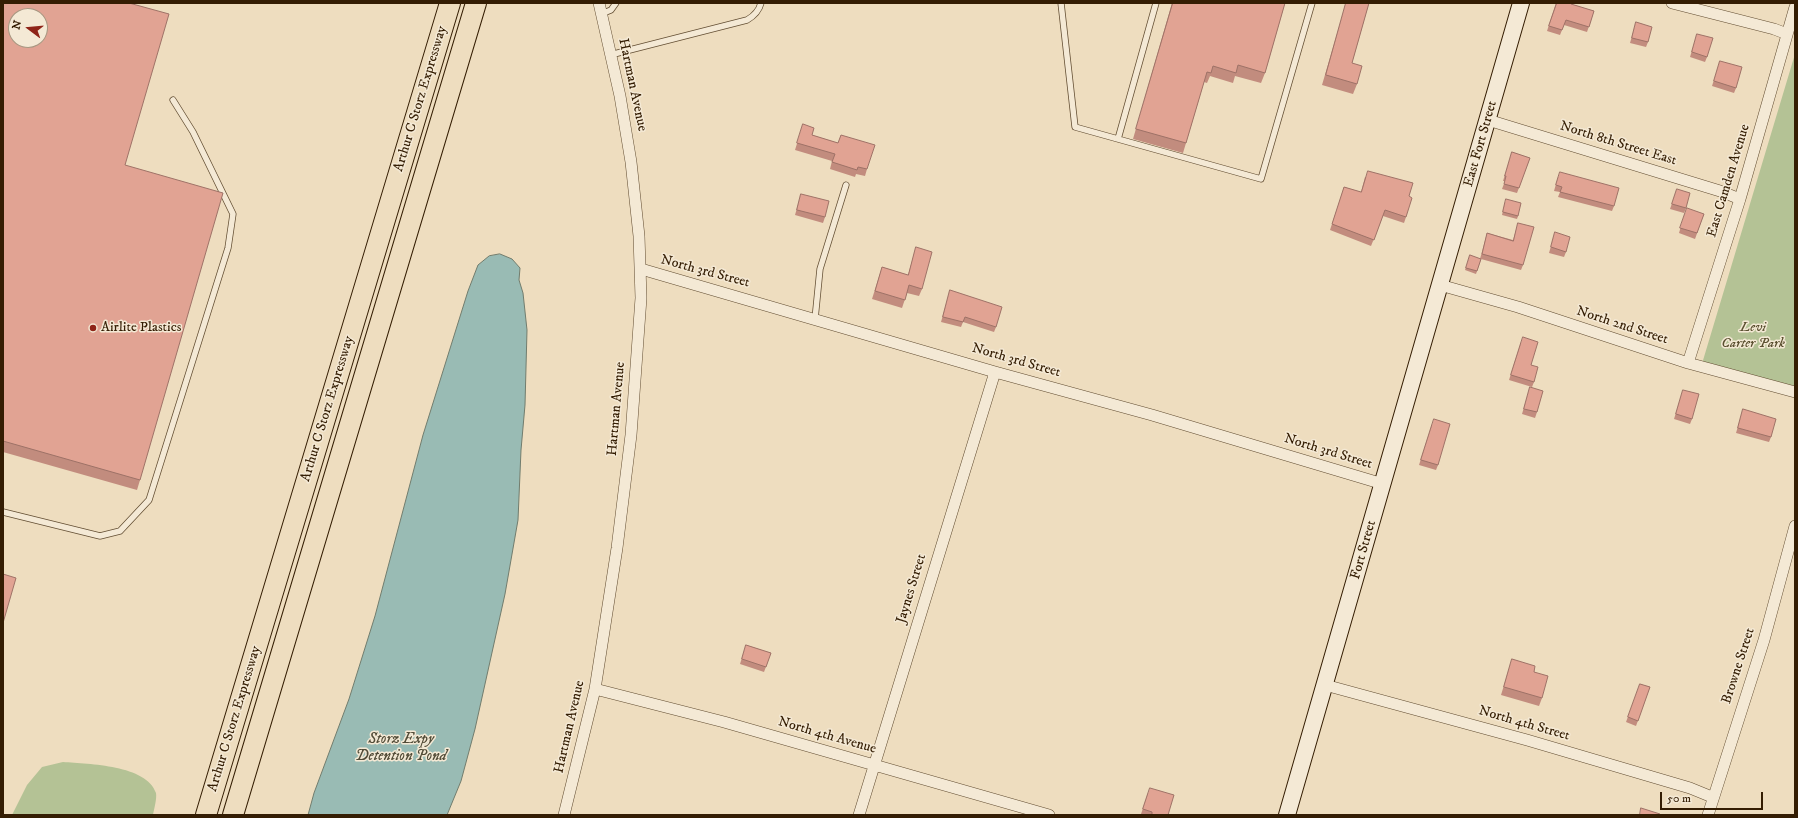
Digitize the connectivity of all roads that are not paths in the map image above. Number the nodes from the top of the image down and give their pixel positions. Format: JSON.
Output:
{"nodes":[{"id":1,"x":450,"y":3,"type":"edge"},
{"id":2,"x":476,"y":3,"type":"edge"},
{"id":3,"x":599,"y":3,"type":"edge"},
{"id":4,"x":616,"y":3,"type":"edge"},
{"id":5,"x":761,"y":3,"type":"edge"},
{"id":6,"x":1061,"y":3,"type":"edge"},
{"id":7,"x":1156,"y":3,"type":"edge"},
{"id":8,"x":1312,"y":3,"type":"edge"},
{"id":9,"x":1521,"y":3,"type":"edge"},
{"id":10,"x":1672,"y":3,"type":"edge"},
{"id":11,"x":1795,"y":7,"type":"edge"},
{"id":12,"x":601,"y":14,"type":"junction"},
{"id":13,"x":1787,"y":34,"type":"junction"},
{"id":14,"x":610,"y":55,"type":"junction"},
{"id":15,"x":173,"y":100,"type":"dead end"},
{"id":16,"x":1488,"y":120,"type":"junction"},
{"id":17,"x":1118,"y":139,"type":"junction"},
{"id":18,"x":846,"y":185,"type":"dead end"},
{"id":19,"x":1740,"y":198,"type":"junction"},
{"id":20,"x":641,"y":269,"type":"junction"},
{"id":21,"x":1440,"y":285,"type":"junction"},
{"id":22,"x":815,"y":319,"type":"junction"},
{"id":23,"x":1688,"y":363,"type":"junction"},
{"id":24,"x":995,"y":372,"type":"junction"},
{"id":25,"x":1795,"y":392,"type":"edge"},
{"id":26,"x":1384,"y":484,"type":"junction"},
{"id":27,"x":3,"y":512,"type":"edge"},
{"id":28,"x":1795,"y":526,"type":"edge"},
{"id":29,"x":1325,"y":686,"type":"junction"},
{"id":30,"x":595,"y":689,"type":"junction"},
{"id":31,"x":873,"y":765,"type":"junction"},
{"id":32,"x":1712,"y":798,"type":"junction"},
{"id":33,"x":206,"y":815,"type":"edge"},
{"id":34,"x":233,"y":815,"type":"edge"},
{"id":35,"x":564,"y":815,"type":"edge"},
{"id":36,"x":858,"y":815,"type":"edge"},
{"id":37,"x":1049,"y":815,"type":"edge"},
{"id":38,"x":1287,"y":815,"type":"edge"},
{"id":39,"x":1708,"y":815,"type":"edge"}],
"edges":[{"from":1,"to":33,"type":"highway","name":"Arthur C Storz Expressway"},
{"from":2,"to":34,"type":"highway","name":"Arthur C Storz Expressway"},
{"from":3,"to":12,"type":"street","name":"Hartman Avenue"},
{"from":4,"to":12,"type":"lane"},
{"from":5,"to":14,"type":"lane"},
{"from":6,"to":17,"type":"lane"},
{"from":7,"to":17,"type":"lane"},
{"from":8,"to":17,"type":"lane"},
{"from":9,"to":16,"type":"street","name":"East Fort Street"},
{"from":10,"to":13,"type":"street"},
{"from":11,"to":13,"type":"street","name":"East Camden Avenue"},
{"from":12,"to":14,"type":"street","name":"Hartman Avenue"},
{"from":13,"to":19,"type":"street","name":"East Camden Avenue"},
{"from":14,"to":20,"type":"street","name":"Hartman Avenue"},
{"from":15,"to":27,"type":"lane"},
{"from":16,"to":19,"type":"street","name":"North 8th Street East"},
{"from":16,"to":21,"type":"street","name":"East Fort Street"},
{"from":18,"to":22,"type":"lane"},
{"from":19,"to":23,"type":"street","name":"East Camden Avenue"},
{"from":20,"to":22,"type":"street","name":"North 3rd Street"},
{"from":20,"to":30,"type":"street","name":"Hartman Avenue"},
{"from":21,"to":23,"type":"street","name":"North 2nd Street"},
{"from":21,"to":26,"type":"street","name":"Fort Street"},
{"from":22,"to":24,"type":"street","name":"North 3rd Street"},
{"from":23,"to":25,"type":"street","name":"North 2nd Street"},
{"from":24,"to":26,"type":"street","name":"North 3rd Street"},
{"from":24,"to":31,"type":"street","name":"Jaynes Street"},
{"from":26,"to":29,"type":"street","name":"Fort Street"},
{"from":28,"to":32,"type":"street","name":"Browne Street"},
{"from":29,"to":32,"type":"street","name":"North 4th Street"},
{"from":29,"to":38,"type":"street","name":"Fort Street"},
{"from":30,"to":31,"type":"street","name":"North 4th Avenue"},
{"from":30,"to":35,"type":"street","name":"Hartman Avenue"},
{"from":31,"to":36,"type":"street","name":"Jaynes Street"},
{"from":31,"to":37,"type":"street","name":"North 4th Avenue"},
{"from":32,"to":39,"type":"street","name":"Browne Street"}]}
